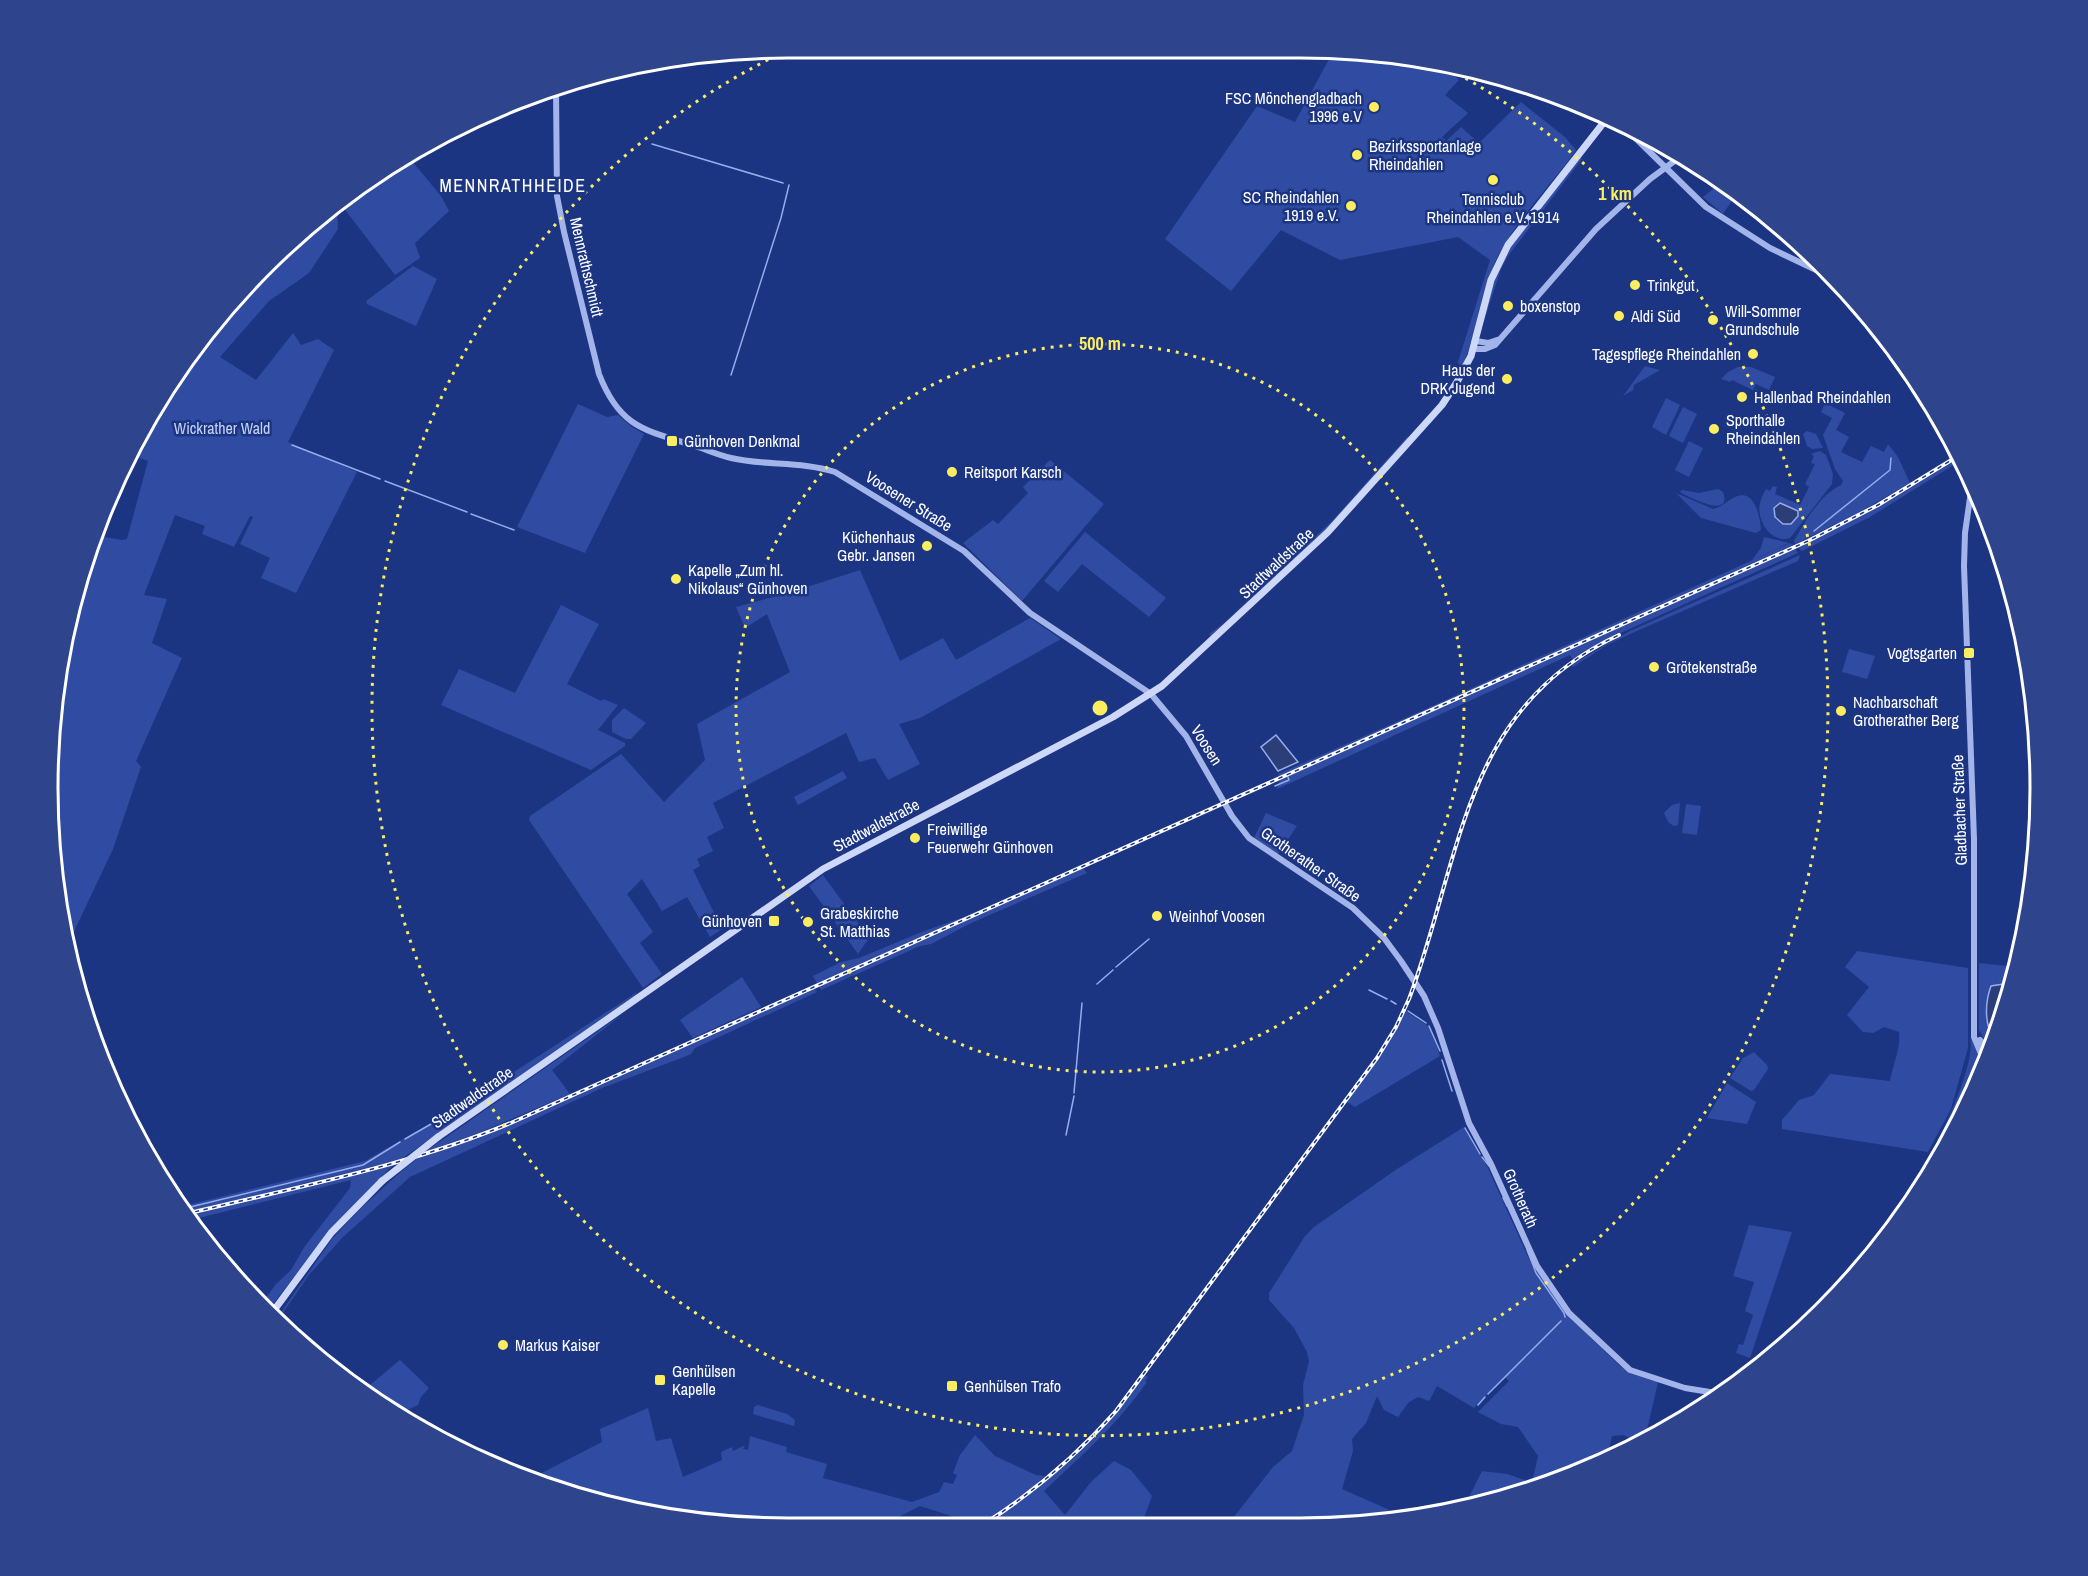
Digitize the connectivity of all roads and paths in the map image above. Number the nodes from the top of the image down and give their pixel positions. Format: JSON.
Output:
{"nodes":[{"id":1,"x":556,"y":96,"type":"edge"},
{"id":2,"x":1602,"y":125,"type":"edge"},
{"id":3,"x":1642,"y":144,"type":"edge"},
{"id":4,"x":1674,"y":161,"type":"edge"},
{"id":5,"x":1666,"y":167,"type":"junction"},
{"id":6,"x":1811,"y":268,"type":"edge"},
{"id":7,"x":1474,"y":345,"type":"junction"},
{"id":8,"x":617,"y":409,"type":"joint"},
{"id":9,"x":1970,"y":500,"type":"edge"},
{"id":10,"x":1151,"y":694,"type":"junction"},
{"id":11,"x":1232,"y":816,"type":"joint"},
{"id":12,"x":1974,"y":1029,"type":"junction"},
{"id":13,"x":1983,"y":1044,"type":"edge"},
{"id":14,"x":1979,"y":1046,"type":"junction"},
{"id":15,"x":1981,"y":1048,"type":"edge"},
{"id":16,"x":1980,"y":1050,"type":"edge"},
{"id":17,"x":1457,"y":1090,"type":"joint"},
{"id":18,"x":276,"y":1307,"type":"edge"},
{"id":19,"x":1709,"y":1392,"type":"edge"}],
"edges":[{"from":1,"to":8,"type":"street","name":"Mennrathschmidt"},
{"from":2,"to":7,"type":"main road","name":"Stadtwaldstraße"},
{"from":3,"to":5,"type":"street"},
{"from":4,"to":5,"type":"street"},
{"from":5,"to":6,"type":"street"},
{"from":5,"to":7,"type":"street"},
{"from":7,"to":10,"type":"main road","name":"Stadtwaldstraße"},
{"from":8,"to":10,"type":"street","name":"Voosener Straße"},
{"from":9,"to":12,"type":"street","name":"Gladbacher Straße"},
{"from":10,"to":11,"type":"street","name":"Voosen"},
{"from":10,"to":18,"type":"main road","name":"Stadtwaldstraße","bridge":true},
{"from":11,"to":17,"type":"street","name":"Grotherather Straße"},
{"from":12,"to":13,"type":"street"},
{"from":12,"to":14,"type":"street","name":"Gladbacher Straße"},
{"from":14,"to":15,"type":"street"},
{"from":14,"to":16,"type":"street"},
{"from":17,"to":19,"type":"street","name":"Grotherath"}]}
